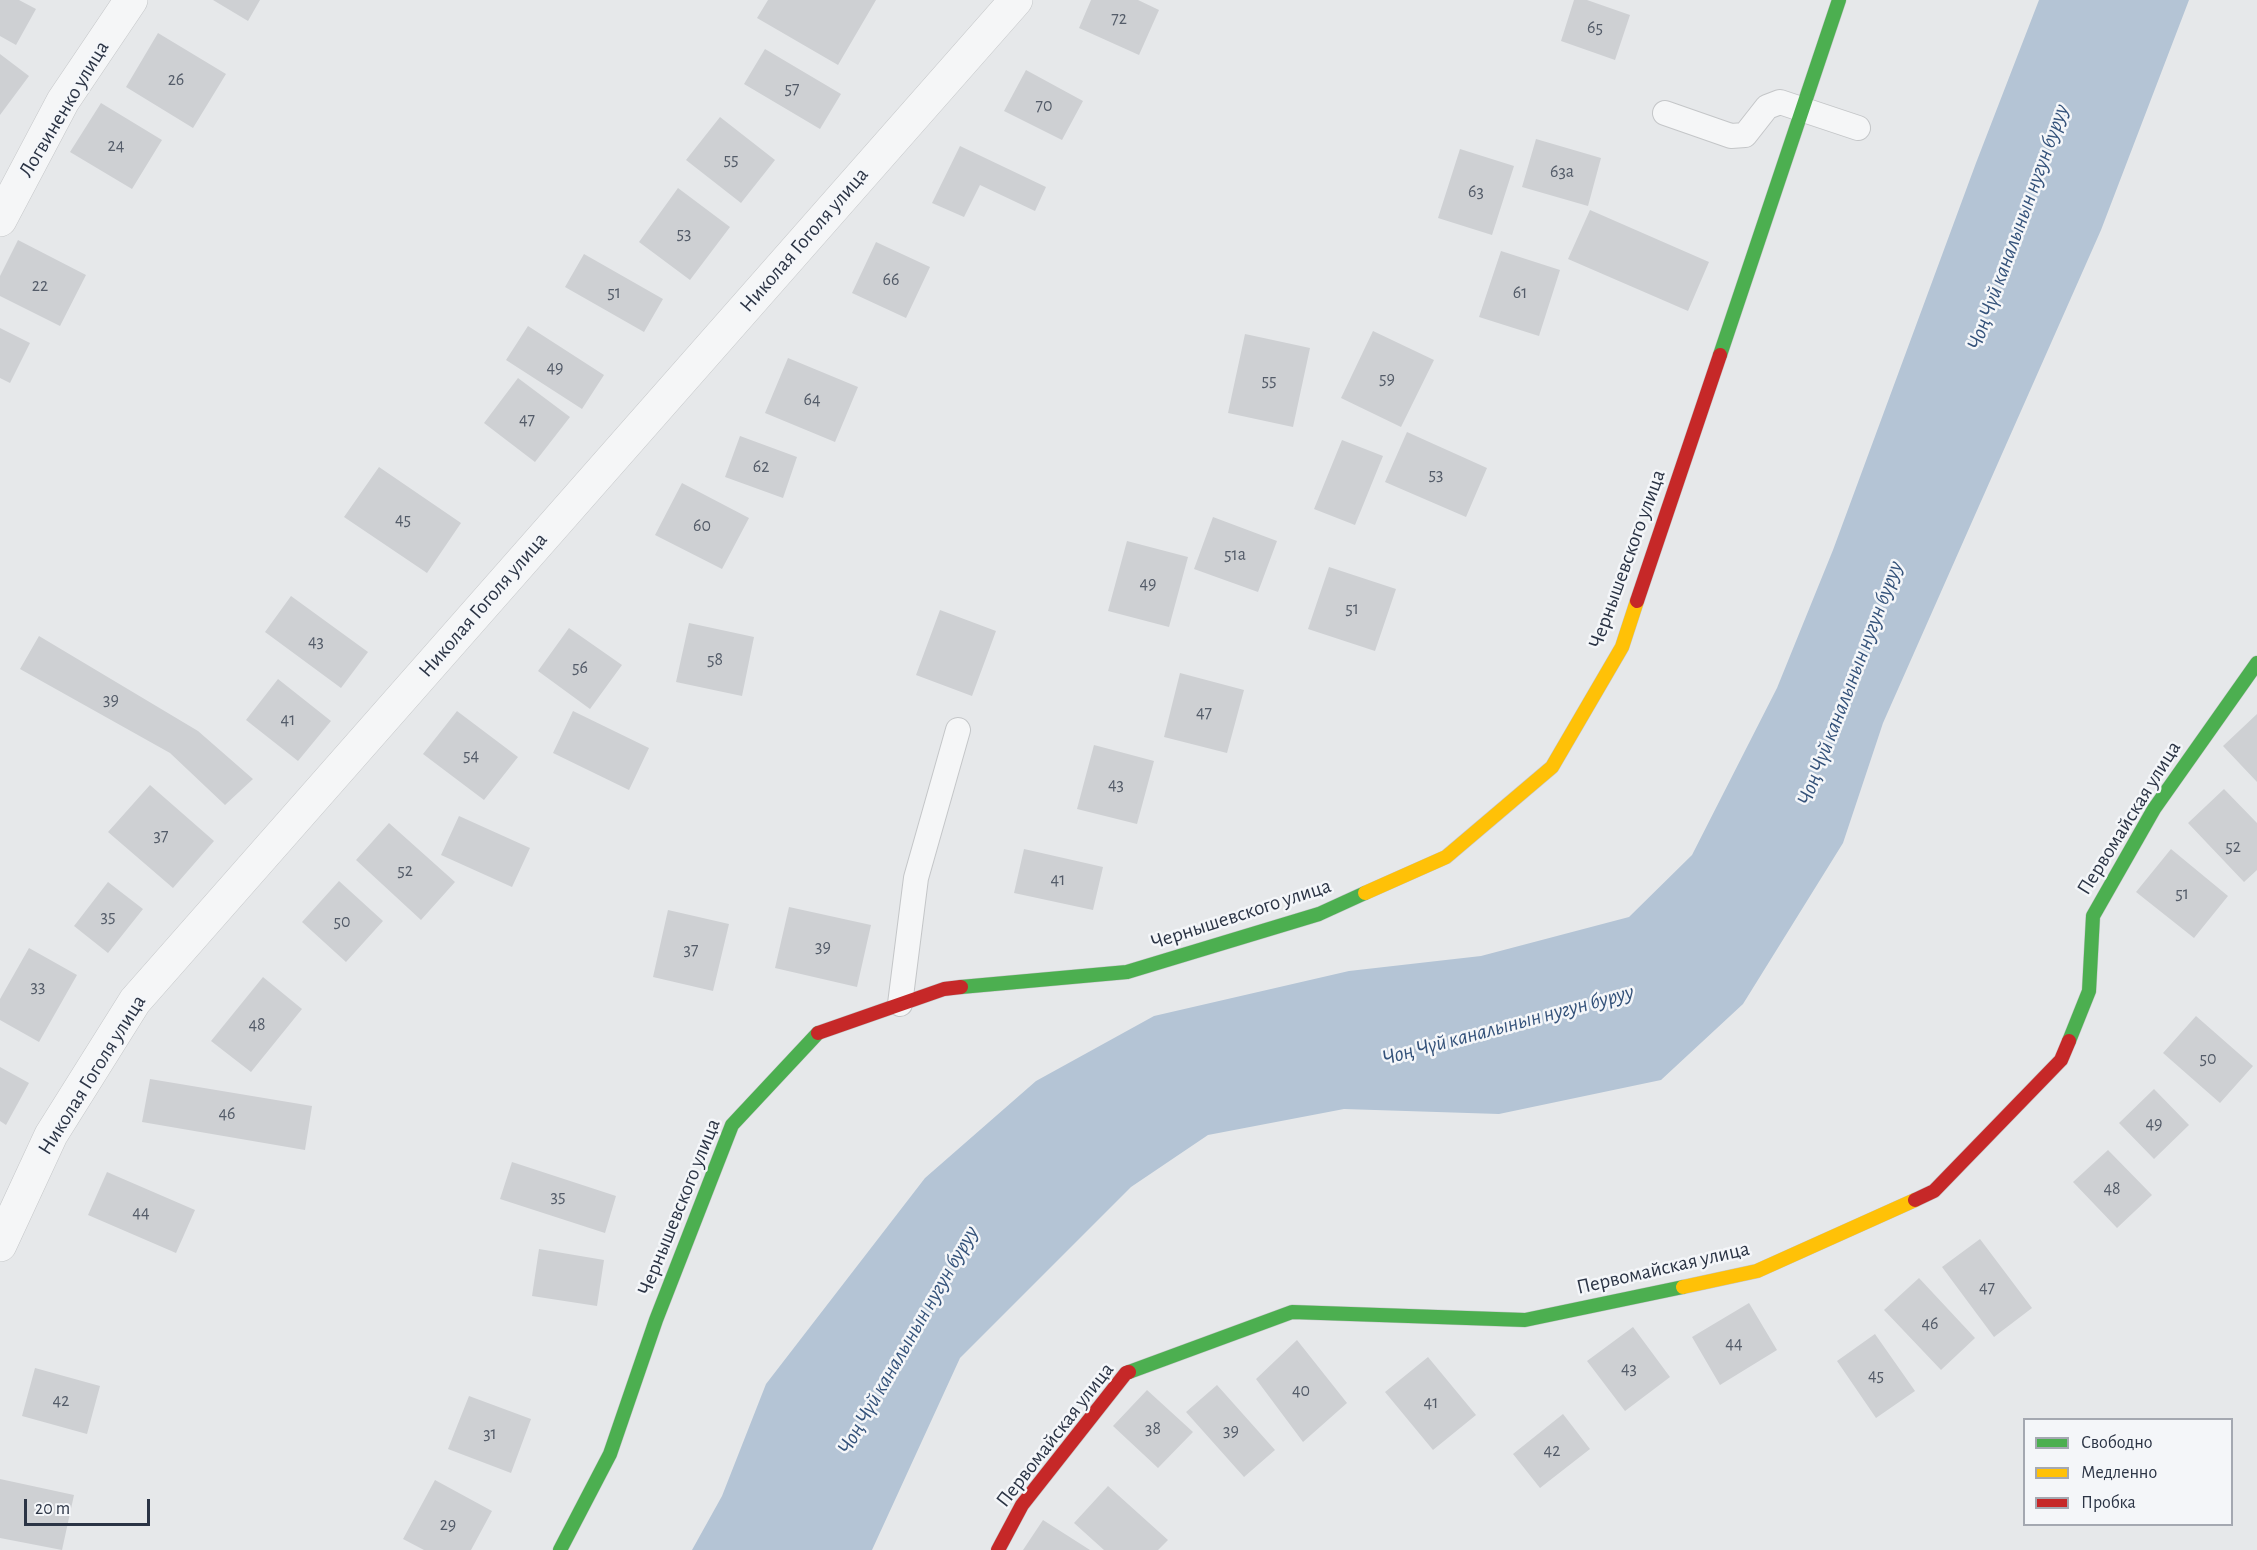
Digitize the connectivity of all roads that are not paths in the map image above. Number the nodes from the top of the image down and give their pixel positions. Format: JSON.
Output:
{"nodes":[{"id":1,"x":131,"y":0,"type":"edge"},
{"id":2,"x":1016,"y":0,"type":"edge"},
{"id":3,"x":1839,"y":0,"type":"edge"},
{"id":4,"x":1802,"y":109,"type":"junction"},
{"id":5,"x":1665,"y":113,"type":"dead end"},
{"id":6,"x":1858,"y":128,"type":"dead end"},
{"id":7,"x":0,"y":220,"type":"edge"},
{"id":8,"x":2257,"y":663,"type":"edge"},
{"id":9,"x":958,"y":730,"type":"dead end"},
{"id":10,"x":900,"y":1004,"type":"junction"},
{"id":11,"x":0,"y":1245,"type":"edge"},
{"id":12,"x":560,"y":1550,"type":"edge"},
{"id":13,"x":998,"y":1550,"type":"edge"}],
"edges":[{"from":1,"to":7,"type":"street","name":"Логвиненко улица"},
{"from":2,"to":11,"type":"street","name":"Николая Гоголя улица"},
{"from":3,"to":4,"type":"street","name":"Чернышевского улица"},
{"from":4,"to":5,"type":"lane"},
{"from":4,"to":6,"type":"lane"},
{"from":4,"to":10,"type":"street","name":"Чернышевского улица"},
{"from":8,"to":13,"type":"street","name":"Первомайская улица"},
{"from":9,"to":10,"type":"lane"},
{"from":10,"to":12,"type":"street","name":"Чернышевского улица"}]}
